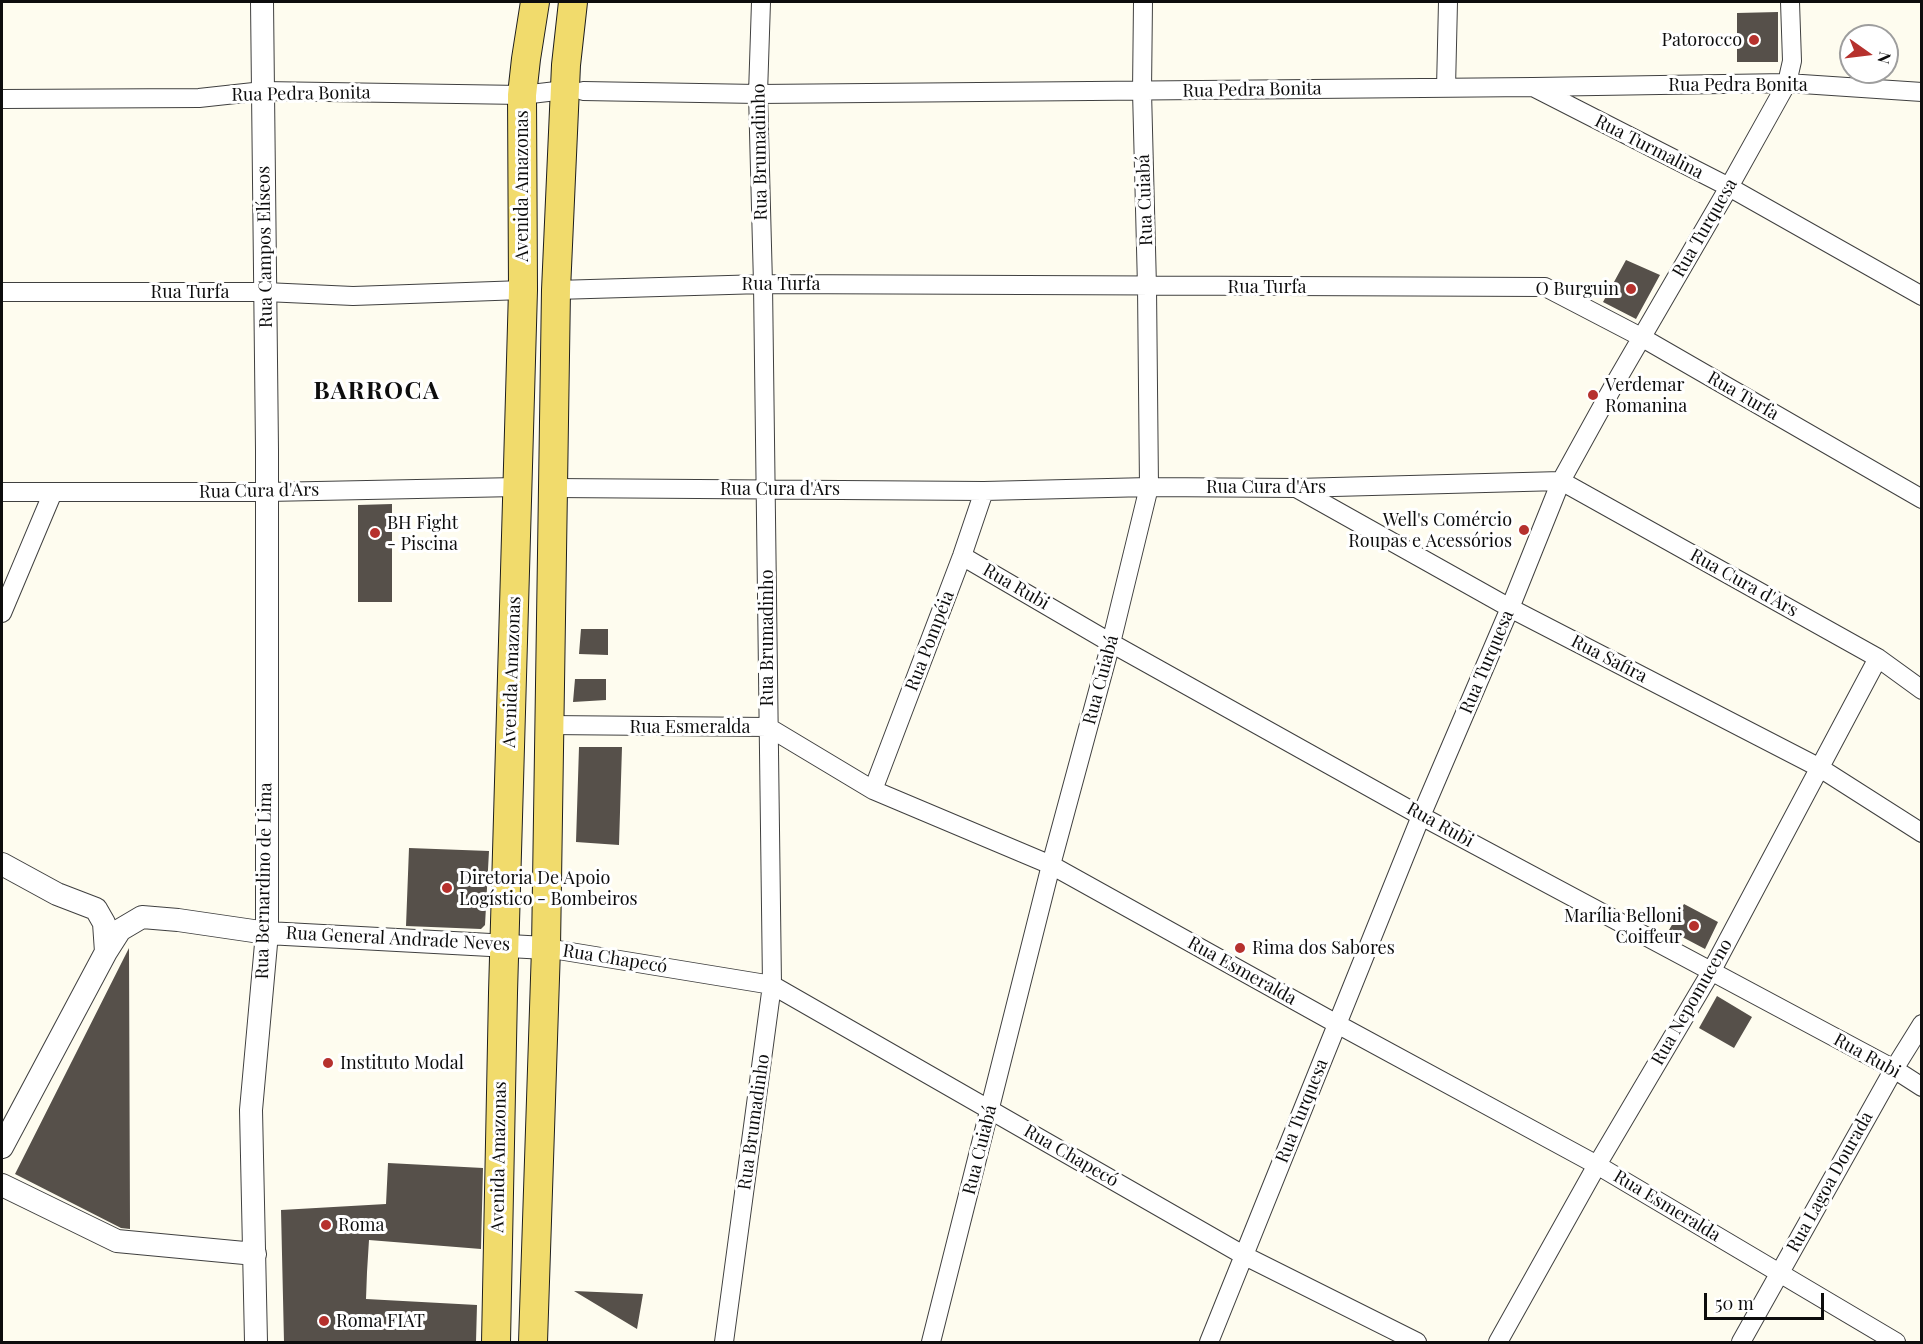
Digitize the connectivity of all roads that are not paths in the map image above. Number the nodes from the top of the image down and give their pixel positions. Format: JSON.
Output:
{"nodes":[{"id":1,"x":262,"y":2,"type":"edge"},
{"id":2,"x":535,"y":2,"type":"edge"},
{"id":3,"x":573,"y":2,"type":"edge"},
{"id":4,"x":761,"y":2,"type":"edge"},
{"id":5,"x":1143,"y":2,"type":"edge"},
{"id":6,"x":1448,"y":2,"type":"edge"},
{"id":7,"x":1790,"y":2,"type":"edge"},
{"id":8,"x":1787,"y":83,"type":"junction"},
{"id":9,"x":1533,"y":87,"type":"junction"},
{"id":10,"x":1446,"y":88,"type":"junction"},
{"id":11,"x":574,"y":90,"type":"junction"},
{"id":12,"x":263,"y":91,"type":"junction"},
{"id":13,"x":1142,"y":92,"type":"junction"},
{"id":14,"x":522,"y":94,"type":"junction"},
{"id":15,"x":758,"y":94,"type":"junction"},
{"id":16,"x":1920,"y":94,"type":"edge"},
{"id":17,"x":2,"y":99,"type":"edge"},
{"id":18,"x":1729,"y":188,"type":"junction"},
{"id":19,"x":763,"y":284,"type":"junction"},
{"id":20,"x":1147,"y":287,"type":"junction"},
{"id":21,"x":523,"y":290,"type":"junction"},
{"id":22,"x":556,"y":290,"type":"junction"},
{"id":23,"x":2,"y":292,"type":"edge"},
{"id":24,"x":265,"y":292,"type":"junction"},
{"id":25,"x":1922,"y":296,"type":"edge"},
{"id":26,"x":1641,"y":337,"type":"junction"},
{"id":27,"x":1561,"y":482,"type":"junction"},
{"id":28,"x":517,"y":487,"type":"junction"},
{"id":29,"x":1149,"y":487,"type":"junction"},
{"id":30,"x":554,"y":488,"type":"junction"},
{"id":31,"x":1296,"y":488,"type":"junction"},
{"id":32,"x":766,"y":489,"type":"junction"},
{"id":33,"x":984,"y":490,"type":"junction"},
{"id":34,"x":2,"y":492,"type":"edge"},
{"id":35,"x":53,"y":492,"type":"junction"},
{"id":36,"x":267,"y":492,"type":"junction"},
{"id":37,"x":1922,"y":499,"type":"edge"},
{"id":38,"x":962,"y":556,"type":"junction"},
{"id":39,"x":1510,"y":608,"type":"junction"},
{"id":40,"x":2,"y":613,"type":"edge"},
{"id":41,"x":1111,"y":643,"type":"junction"},
{"id":42,"x":1878,"y":658,"type":"junction"},
{"id":43,"x":1922,"y":690,"type":"edge"},
{"id":44,"x":549,"y":725,"type":"junction"},
{"id":45,"x":768,"y":727,"type":"junction"},
{"id":46,"x":1820,"y":768,"type":"junction"},
{"id":47,"x":873,"y":790,"type":"junction"},
{"id":48,"x":1421,"y":816,"type":"junction"},
{"id":49,"x":1922,"y":833,"type":"edge"},
{"id":50,"x":2,"y":864,"type":"edge"},
{"id":51,"x":1051,"y":865,"type":"junction"},
{"id":52,"x":267,"y":933,"type":"junction"},
{"id":53,"x":504,"y":945,"type":"junction"},
{"id":54,"x":546,"y":948,"type":"junction"},
{"id":55,"x":106,"y":952,"type":"junction"},
{"id":56,"x":1711,"y":972,"type":"junction"},
{"id":57,"x":772,"y":985,"type":"junction"},
{"id":58,"x":1337,"y":1024,"type":"junction"},
{"id":59,"x":1922,"y":1024,"type":"edge"},
{"id":60,"x":1894,"y":1069,"type":"junction"},
{"id":61,"x":1922,"y":1087,"type":"edge"},
{"id":62,"x":991,"y":1109,"type":"junction"},
{"id":63,"x":2,"y":1147,"type":"edge"},
{"id":64,"x":1596,"y":1165,"type":"junction"},
{"id":65,"x":2,"y":1185,"type":"edge"},
{"id":66,"x":255,"y":1254,"type":"junction"},
{"id":67,"x":1245,"y":1256,"type":"junction"},
{"id":68,"x":1779,"y":1273,"type":"junction"},
{"id":69,"x":256,"y":1342,"type":"edge"},
{"id":70,"x":496,"y":1342,"type":"edge"},
{"id":71,"x":533,"y":1342,"type":"edge"},
{"id":72,"x":724,"y":1342,"type":"edge"},
{"id":73,"x":931,"y":1342,"type":"edge"},
{"id":74,"x":1209,"y":1342,"type":"edge"},
{"id":75,"x":1417,"y":1342,"type":"edge"},
{"id":76,"x":1498,"y":1342,"type":"edge"},
{"id":77,"x":1741,"y":1342,"type":"edge"},
{"id":78,"x":1896,"y":1342,"type":"edge"}],
"edges":[{"from":1,"to":12,"type":"street","name":"Rua Campos Elíseos"},
{"from":2,"to":14,"type":"main road","name":"Avenida Amazonas"},
{"from":3,"to":11,"type":"main road","name":"Avenida Amazonas"},
{"from":4,"to":15,"type":"street","name":"Rua Brumadinho"},
{"from":5,"to":13,"type":"street","name":"Rua Cuiabá"},
{"from":6,"to":10,"type":"street"},
{"from":7,"to":8,"type":"street","name":"Rua Turquesa"},
{"from":8,"to":9,"type":"street","name":"Rua Pedra Bonita"},
{"from":8,"to":16,"type":"street","name":"Rua Pedra Bonita"},
{"from":8,"to":18,"type":"street","name":"Rua Turquesa"},
{"from":9,"to":10,"type":"street","name":"Rua Pedra Bonita"},
{"from":9,"to":18,"type":"street","name":"Rua Turmalina"},
{"from":10,"to":13,"type":"street","name":"Rua Pedra Bonita"},
{"from":11,"to":14,"type":"street","name":"Rua Pedra Bonita"},
{"from":11,"to":15,"type":"street","name":"Rua Pedra Bonita"},
{"from":11,"to":22,"type":"main road","name":"Avenida Amazonas"},
{"from":12,"to":14,"type":"street","name":"Rua Pedra Bonita"},
{"from":12,"to":17,"type":"street","name":"Rua Pedra Bonita"},
{"from":12,"to":24,"type":"street","name":"Rua Campos Elíseos"},
{"from":13,"to":15,"type":"street","name":"Rua Pedra Bonita"},
{"from":13,"to":20,"type":"street","name":"Rua Cuiabá"},
{"from":14,"to":21,"type":"main road","name":"Avenida Amazonas"},
{"from":15,"to":19,"type":"street","name":"Rua Brumadinho"},
{"from":18,"to":25,"type":"street","name":"Rua Turmalina"},
{"from":18,"to":26,"type":"street","name":"Rua Turquesa"},
{"from":19,"to":20,"type":"street","name":"Rua Turfa"},
{"from":19,"to":22,"type":"street","name":"Rua Turfa"},
{"from":19,"to":32,"type":"street","name":"Rua Brumadinho"},
{"from":20,"to":26,"type":"street","name":"Rua Turfa"},
{"from":20,"to":29,"type":"street","name":"Rua Cuiabá"},
{"from":21,"to":24,"type":"street","name":"Rua Turfa"},
{"from":21,"to":28,"type":"main road","name":"Avenida Amazonas"},
{"from":22,"to":30,"type":"main road","name":"Avenida Amazonas"},
{"from":23,"to":24,"type":"street","name":"Rua Turfa"},
{"from":24,"to":36,"type":"street","name":"Rua Campos Elíseos"},
{"from":26,"to":27,"type":"street","name":"Rua Turquesa"},
{"from":26,"to":37,"type":"street","name":"Rua Turfa"},
{"from":27,"to":31,"type":"street","name":"Rua Cura d'Ars"},
{"from":27,"to":39,"type":"street","name":"Rua Turquesa"},
{"from":27,"to":42,"type":"street","name":"Rua Cura d'Ars"},
{"from":28,"to":36,"type":"street","name":"Rua Cura d'Ars"},
{"from":28,"to":53,"type":"main road","name":"Avenida Amazonas"},
{"from":29,"to":31,"type":"street","name":"Rua Cura d'Ars"},
{"from":29,"to":33,"type":"street","name":"Rua Cura d'Ars"},
{"from":29,"to":41,"type":"street","name":"Rua Cuiabá"},
{"from":30,"to":32,"type":"street","name":"Rua Cura d'Ars"},
{"from":30,"to":44,"type":"main road","name":"Avenida Amazonas"},
{"from":31,"to":39,"type":"street","name":"Rua Safira"},
{"from":32,"to":33,"type":"street","name":"Rua Cura d'Ars"},
{"from":32,"to":45,"type":"street","name":"Rua Brumadinho"},
{"from":33,"to":38,"type":"street","name":"Rua Pompéia"},
{"from":34,"to":35,"type":"street","name":"Rua Cura d'Ars"},
{"from":35,"to":36,"type":"street","name":"Rua Cura d'Ars"},
{"from":35,"to":40,"type":"street"},
{"from":36,"to":52,"type":"street","name":"Rua Bernardino de Lima"},
{"from":38,"to":41,"type":"street","name":"Rua Rubi"},
{"from":38,"to":47,"type":"street","name":"Rua Pompéia"},
{"from":39,"to":46,"type":"street","name":"Rua Safira"},
{"from":39,"to":48,"type":"street","name":"Rua Turquesa"},
{"from":41,"to":48,"type":"street","name":"Rua Rubi"},
{"from":41,"to":51,"type":"street","name":"Rua Cuiabá"},
{"from":42,"to":43,"type":"street","name":"Rua Cura d'Ars"},
{"from":42,"to":46,"type":"street","name":"Rua Nepomuceno"},
{"from":44,"to":45,"type":"street","name":"Rua Esmeralda"},
{"from":44,"to":54,"type":"main road","name":"Avenida Amazonas"},
{"from":45,"to":47,"type":"street","name":"Rua Esmeralda"},
{"from":45,"to":57,"type":"street","name":"Rua Brumadinho"},
{"from":46,"to":49,"type":"street","name":"Rua Safira"},
{"from":46,"to":56,"type":"street","name":"Rua Nepomuceno"},
{"from":47,"to":51,"type":"street","name":"Rua Esmeralda"},
{"from":48,"to":56,"type":"street","name":"Rua Rubi"},
{"from":48,"to":58,"type":"street","name":"Rua Turquesa"},
{"from":50,"to":55,"type":"street"},
{"from":51,"to":58,"type":"street","name":"Rua Esmeralda"},
{"from":51,"to":62,"type":"street","name":"Rua Cuiabá"},
{"from":52,"to":53,"type":"street","name":"Rua General Andrade Neves"},
{"from":52,"to":55,"type":"street","name":"Rua General Andrade Neves"},
{"from":52,"to":66,"type":"street","name":"Rua Bernardino de Lima"},
{"from":53,"to":54,"type":"street","name":"Rua General Andrade Neves"},
{"from":53,"to":70,"type":"main road","name":"Avenida Amazonas"},
{"from":54,"to":57,"type":"street","name":"Rua Chapecó"},
{"from":54,"to":71,"type":"main road","name":"Avenida Amazonas"},
{"from":55,"to":63,"type":"street"},
{"from":56,"to":60,"type":"street","name":"Rua Rubi"},
{"from":56,"to":64,"type":"street","name":"Rua Nepomuceno"},
{"from":57,"to":62,"type":"street","name":"Rua Chapecó"},
{"from":57,"to":72,"type":"street","name":"Rua Brumadinho"},
{"from":58,"to":64,"type":"street","name":"Rua Esmeralda"},
{"from":58,"to":67,"type":"street","name":"Rua Turquesa"},
{"from":59,"to":60,"type":"street","name":"Rua Lagoa Dourada"},
{"from":60,"to":61,"type":"street","name":"Rua Rubi"},
{"from":60,"to":68,"type":"street","name":"Rua Lagoa Dourada"},
{"from":62,"to":67,"type":"street","name":"Rua Chapecó"},
{"from":62,"to":73,"type":"street","name":"Rua Cuiabá"},
{"from":64,"to":68,"type":"street","name":"Rua Esmeralda"},
{"from":64,"to":76,"type":"street","name":"Rua Nepomuceno"},
{"from":65,"to":66,"type":"street"},
{"from":66,"to":69,"type":"street","name":"Rua Bernardino de Lima"},
{"from":67,"to":74,"type":"street","name":"Rua Turquesa"},
{"from":67,"to":75,"type":"street","name":"Rua Chapecó"},
{"from":68,"to":77,"type":"street","name":"Rua Lagoa Dourada"},
{"from":68,"to":78,"type":"street","name":"Rua Esmeralda"}]}
